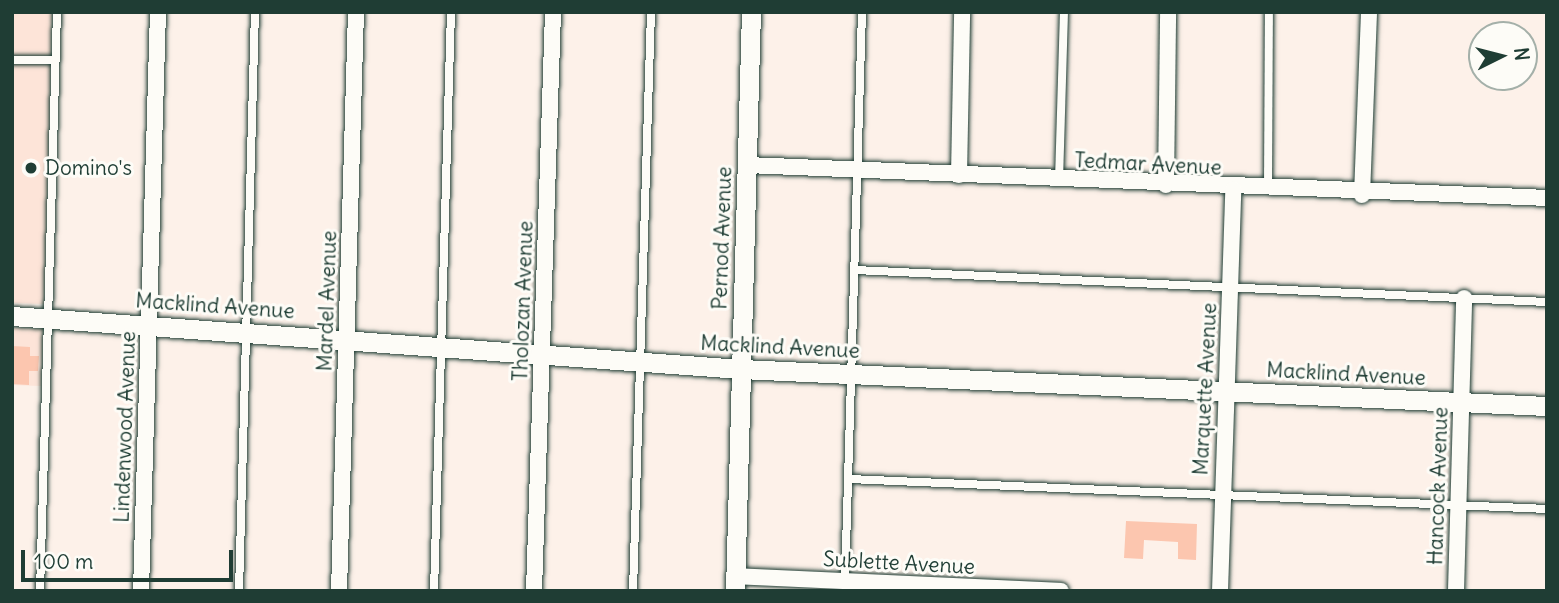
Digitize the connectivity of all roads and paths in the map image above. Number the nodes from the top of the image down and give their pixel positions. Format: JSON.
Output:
{"nodes":[{"id":1,"x":57,"y":12,"type":"edge"},
{"id":2,"x":158,"y":12,"type":"edge"},
{"id":3,"x":255,"y":12,"type":"edge"},
{"id":4,"x":356,"y":12,"type":"edge"},
{"id":5,"x":451,"y":12,"type":"edge"},
{"id":6,"x":554,"y":12,"type":"edge"},
{"id":7,"x":651,"y":12,"type":"edge"},
{"id":8,"x":751,"y":12,"type":"edge"},
{"id":9,"x":862,"y":12,"type":"edge"},
{"id":10,"x":962,"y":12,"type":"edge"},
{"id":11,"x":1064,"y":12,"type":"edge"},
{"id":12,"x":1168,"y":12,"type":"edge"},
{"id":13,"x":1269,"y":12,"type":"edge"},
{"id":14,"x":1369,"y":12,"type":"edge"},
{"id":15,"x":12,"y":60,"type":"edge"},
{"id":16,"x":55,"y":60,"type":"junction"},
{"id":17,"x":747,"y":165,"type":"junction"},
{"id":18,"x":858,"y":170,"type":"junction"},
{"id":19,"x":959,"y":176,"type":"junction"},
{"id":20,"x":1059,"y":180,"type":"junction"},
{"id":21,"x":1166,"y":185,"type":"junction"},
{"id":22,"x":1233,"y":189,"type":"junction"},
{"id":23,"x":1268,"y":190,"type":"junction"},
{"id":24,"x":1362,"y":195,"type":"junction"},
{"id":25,"x":1547,"y":198,"type":"edge"},
{"id":26,"x":855,"y":270,"type":"junction"},
{"id":27,"x":1231,"y":288,"type":"junction"},
{"id":28,"x":1464,"y":298,"type":"junction"},
{"id":29,"x":1547,"y":302,"type":"edge"},
{"id":30,"x":12,"y":316,"type":"edge"},
{"id":31,"x":49,"y":317,"type":"junction"},
{"id":32,"x":149,"y":324,"type":"junction"},
{"id":33,"x":247,"y":331,"type":"junction"},
{"id":34,"x":346,"y":340,"type":"junction"},
{"id":35,"x":443,"y":347,"type":"junction"},
{"id":36,"x":542,"y":354,"type":"junction"},
{"id":37,"x":641,"y":362,"type":"junction"},
{"id":38,"x":741,"y":369,"type":"junction"},
{"id":39,"x":852,"y":374,"type":"junction"},
{"id":40,"x":1225,"y":391,"type":"junction"},
{"id":41,"x":1461,"y":402,"type":"junction"},
{"id":42,"x":1547,"y":406,"type":"edge"},
{"id":43,"x":849,"y":479,"type":"junction"},
{"id":44,"x":1222,"y":494,"type":"junction"},
{"id":45,"x":1459,"y":505,"type":"junction"},
{"id":46,"x":1547,"y":509,"type":"edge"},
{"id":47,"x":845,"y":580,"type":"junction"},
{"id":48,"x":735,"y":583,"type":"edge"},
{"id":49,"x":821,"y":585,"type":"edge"},
{"id":50,"x":917,"y":588,"type":"edge"},
{"id":51,"x":1013,"y":590,"type":"edge"},
{"id":52,"x":40,"y":591,"type":"edge"},
{"id":53,"x":141,"y":591,"type":"edge"},
{"id":54,"x":239,"y":591,"type":"edge"},
{"id":55,"x":339,"y":591,"type":"edge"},
{"id":56,"x":434,"y":591,"type":"edge"},
{"id":57,"x":534,"y":591,"type":"edge"},
{"id":58,"x":634,"y":591,"type":"edge"},
{"id":59,"x":1061,"y":591,"type":"edge"},
{"id":60,"x":1220,"y":591,"type":"edge"},
{"id":61,"x":1457,"y":591,"type":"edge"}],
"edges":[{"from":1,"to":16,"type":"lane"},
{"from":2,"to":32,"type":"street","name":"Lindenwood Avenue"},
{"from":3,"to":33,"type":"lane"},
{"from":4,"to":34,"type":"street","name":"Mardel Avenue"},
{"from":5,"to":35,"type":"lane"},
{"from":6,"to":36,"type":"street","name":"Tholozan Avenue"},
{"from":7,"to":37,"type":"lane"},
{"from":8,"to":17,"type":"street","name":"Pernod Avenue"},
{"from":9,"to":18,"type":"lane"},
{"from":10,"to":19,"type":"street"},
{"from":11,"to":20,"type":"lane"},
{"from":12,"to":21,"type":"street"},
{"from":13,"to":23,"type":"lane"},
{"from":14,"to":24,"type":"street"},
{"from":15,"to":16,"type":"lane"},
{"from":16,"to":31,"type":"lane"},
{"from":17,"to":18,"type":"street","name":"Tedmar Avenue"},
{"from":17,"to":38,"type":"street","name":"Pernod Avenue"},
{"from":18,"to":19,"type":"street","name":"Tedmar Avenue"},
{"from":18,"to":26,"type":"lane"},
{"from":19,"to":20,"type":"street","name":"Tedmar Avenue"},
{"from":20,"to":21,"type":"street","name":"Tedmar Avenue"},
{"from":21,"to":22,"type":"street","name":"Tedmar Avenue"},
{"from":22,"to":23,"type":"street","name":"Tedmar Avenue"},
{"from":22,"to":27,"type":"street","name":"Marquette Avenue"},
{"from":23,"to":24,"type":"street","name":"Tedmar Avenue"},
{"from":24,"to":25,"type":"street","name":"Tedmar Avenue"},
{"from":26,"to":27,"type":"lane"},
{"from":26,"to":39,"type":"lane"},
{"from":27,"to":28,"type":"lane"},
{"from":27,"to":40,"type":"street","name":"Marquette Avenue"},
{"from":28,"to":29,"type":"lane"},
{"from":28,"to":41,"type":"street","name":"Hancock Avenue"},
{"from":30,"to":31,"type":"street","name":"Macklind Avenue"},
{"from":31,"to":32,"type":"street","name":"Macklind Avenue"},
{"from":31,"to":52,"type":"lane"},
{"from":32,"to":33,"type":"street","name":"Macklind Avenue"},
{"from":32,"to":53,"type":"street","name":"Lindenwood Avenue"},
{"from":33,"to":34,"type":"street","name":"Macklind Avenue"},
{"from":33,"to":54,"type":"lane"},
{"from":34,"to":35,"type":"street","name":"Macklind Avenue"},
{"from":34,"to":55,"type":"street","name":"Mardel Avenue"},
{"from":35,"to":36,"type":"street","name":"Macklind Avenue"},
{"from":35,"to":56,"type":"lane"},
{"from":36,"to":37,"type":"street","name":"Macklind Avenue"},
{"from":36,"to":57,"type":"street","name":"Tholozan Avenue"},
{"from":37,"to":38,"type":"street","name":"Macklind Avenue"},
{"from":37,"to":58,"type":"lane"},
{"from":38,"to":39,"type":"street","name":"Macklind Avenue"},
{"from":38,"to":48,"type":"street","name":"Pernod Avenue"},
{"from":39,"to":40,"type":"street","name":"Macklind Avenue"},
{"from":39,"to":43,"type":"lane"},
{"from":40,"to":41,"type":"street","name":"Macklind Avenue"},
{"from":40,"to":44,"type":"street","name":"Marquette Avenue"},
{"from":41,"to":42,"type":"street","name":"Macklind Avenue"},
{"from":41,"to":45,"type":"street","name":"Hancock Avenue"},
{"from":43,"to":44,"type":"lane"},
{"from":43,"to":47,"type":"lane"},
{"from":44,"to":45,"type":"lane"},
{"from":44,"to":60,"type":"street","name":"Marquette Avenue"},
{"from":45,"to":46,"type":"lane"},
{"from":45,"to":61,"type":"street","name":"Hancock Avenue"},
{"from":47,"to":49,"type":"street","name":"Sublette Avenue"},
{"from":47,"to":50,"type":"street","name":"Sublette Avenue"},
{"from":48,"to":49,"type":"street","name":"Sublette Avenue"},
{"from":50,"to":51,"type":"street","name":"Sublette Avenue"},
{"from":51,"to":59,"type":"street","name":"Sublette Avenue"}]}
